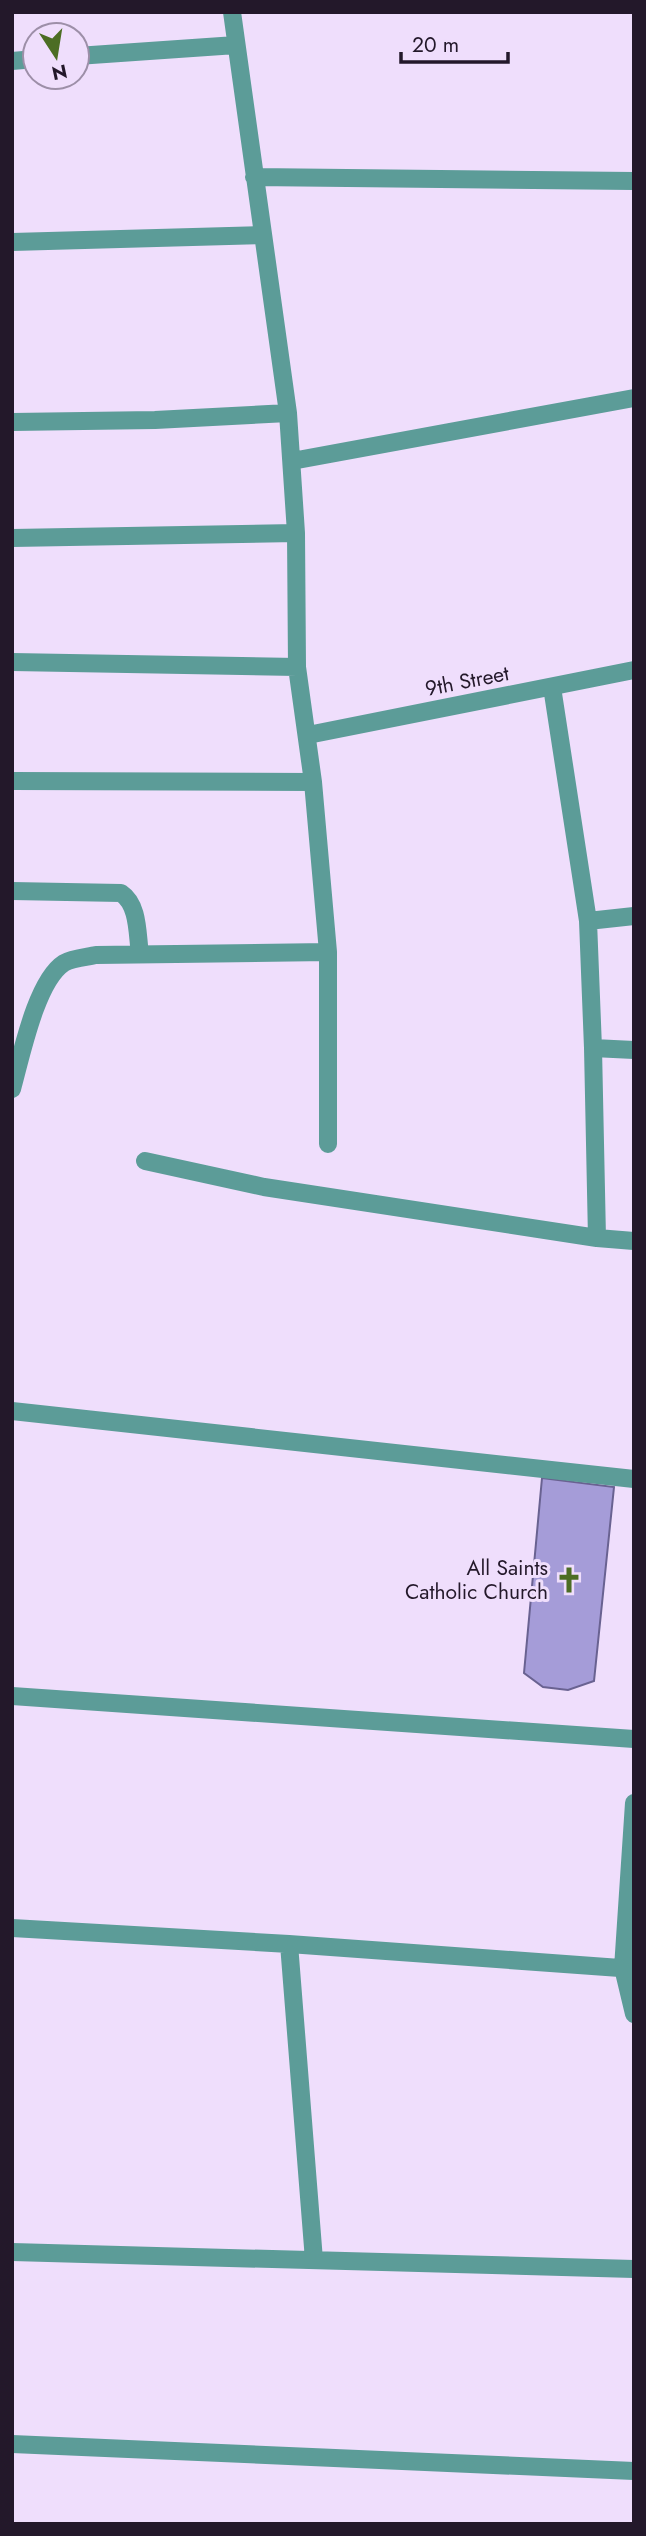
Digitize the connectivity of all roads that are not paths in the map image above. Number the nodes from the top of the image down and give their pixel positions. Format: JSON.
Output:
{"nodes":[{"id":1,"x":232,"y":12,"type":"edge"},
{"id":2,"x":236,"y":45,"type":"junction"},
{"id":3,"x":91,"y":55,"type":"edge"},
{"id":4,"x":254,"y":177,"type":"junction"},
{"id":5,"x":634,"y":181,"type":"edge"},
{"id":6,"x":262,"y":235,"type":"junction"},
{"id":7,"x":12,"y":242,"type":"edge"},
{"id":8,"x":634,"y":398,"type":"edge"},
{"id":9,"x":288,"y":413,"type":"junction"},
{"id":10,"x":12,"y":422,"type":"edge"},
{"id":11,"x":292,"y":461,"type":"junction"},
{"id":12,"x":296,"y":533,"type":"junction"},
{"id":13,"x":12,"y":538,"type":"edge"},
{"id":14,"x":12,"y":662,"type":"edge"},
{"id":15,"x":298,"y":667,"type":"junction"},
{"id":16,"x":634,"y":670,"type":"edge"},
{"id":17,"x":552,"y":687,"type":"junction"},
{"id":18,"x":308,"y":735,"type":"junction"},
{"id":19,"x":12,"y":781,"type":"edge"},
{"id":20,"x":313,"y":782,"type":"junction"},
{"id":21,"x":12,"y":891,"type":"edge"},
{"id":22,"x":634,"y":916,"type":"edge"},
{"id":23,"x":588,"y":921,"type":"junction"},
{"id":24,"x":328,"y":953,"type":"junction"},
{"id":25,"x":140,"y":954,"type":"junction"},
{"id":26,"x":593,"y":1048,"type":"junction"},
{"id":27,"x":634,"y":1050,"type":"edge"},
{"id":28,"x":13,"y":1083,"type":"edge"},
{"id":29,"x":328,"y":1144,"type":"dead end"},
{"id":30,"x":145,"y":1161,"type":"dead end"},
{"id":31,"x":597,"y":1238,"type":"junction"},
{"id":32,"x":634,"y":1241,"type":"edge"},
{"id":33,"x":12,"y":1411,"type":"edge"},
{"id":34,"x":634,"y":1479,"type":"edge"},
{"id":35,"x":12,"y":1696,"type":"edge"},
{"id":36,"x":634,"y":1739,"type":"edge"},
{"id":37,"x":634,"y":1803,"type":"edge"},
{"id":38,"x":12,"y":1928,"type":"edge"},
{"id":39,"x":289,"y":1944,"type":"junction"},
{"id":40,"x":628,"y":1968,"type":"edge"},
{"id":41,"x":634,"y":2014,"type":"edge"},
{"id":42,"x":12,"y":2252,"type":"edge"},
{"id":43,"x":314,"y":2260,"type":"junction"},
{"id":44,"x":634,"y":2269,"type":"edge"},
{"id":45,"x":12,"y":2444,"type":"edge"},
{"id":46,"x":634,"y":2471,"type":"edge"}],
"edges":[{"from":1,"to":2,"type":"street"},
{"from":2,"to":3,"type":"street"},
{"from":2,"to":4,"type":"street"},
{"from":4,"to":5,"type":"street"},
{"from":4,"to":6,"type":"street"},
{"from":6,"to":7,"type":"street"},
{"from":6,"to":9,"type":"street"},
{"from":8,"to":11,"type":"street"},
{"from":9,"to":10,"type":"street"},
{"from":9,"to":11,"type":"street"},
{"from":11,"to":12,"type":"street"},
{"from":12,"to":13,"type":"street"},
{"from":12,"to":15,"type":"street"},
{"from":14,"to":15,"type":"street"},
{"from":15,"to":18,"type":"street"},
{"from":16,"to":17,"type":"street","name":"9th Street"},
{"from":17,"to":18,"type":"street","name":"9th Street"},
{"from":17,"to":23,"type":"street"},
{"from":18,"to":20,"type":"street"},
{"from":19,"to":20,"type":"street"},
{"from":20,"to":24,"type":"street"},
{"from":21,"to":25,"type":"street"},
{"from":22,"to":23,"type":"street"},
{"from":23,"to":26,"type":"street"},
{"from":24,"to":25,"type":"street"},
{"from":24,"to":29,"type":"street"},
{"from":25,"to":28,"type":"street"},
{"from":26,"to":27,"type":"street"},
{"from":26,"to":31,"type":"street"},
{"from":30,"to":31,"type":"street"},
{"from":31,"to":32,"type":"street"},
{"from":33,"to":34,"type":"street"},
{"from":35,"to":36,"type":"street"},
{"from":37,"to":40,"type":"street"},
{"from":38,"to":39,"type":"street"},
{"from":39,"to":40,"type":"street"},
{"from":39,"to":43,"type":"street"},
{"from":40,"to":41,"type":"street"},
{"from":42,"to":43,"type":"street"},
{"from":43,"to":44,"type":"street"},
{"from":45,"to":46,"type":"street"}]}
